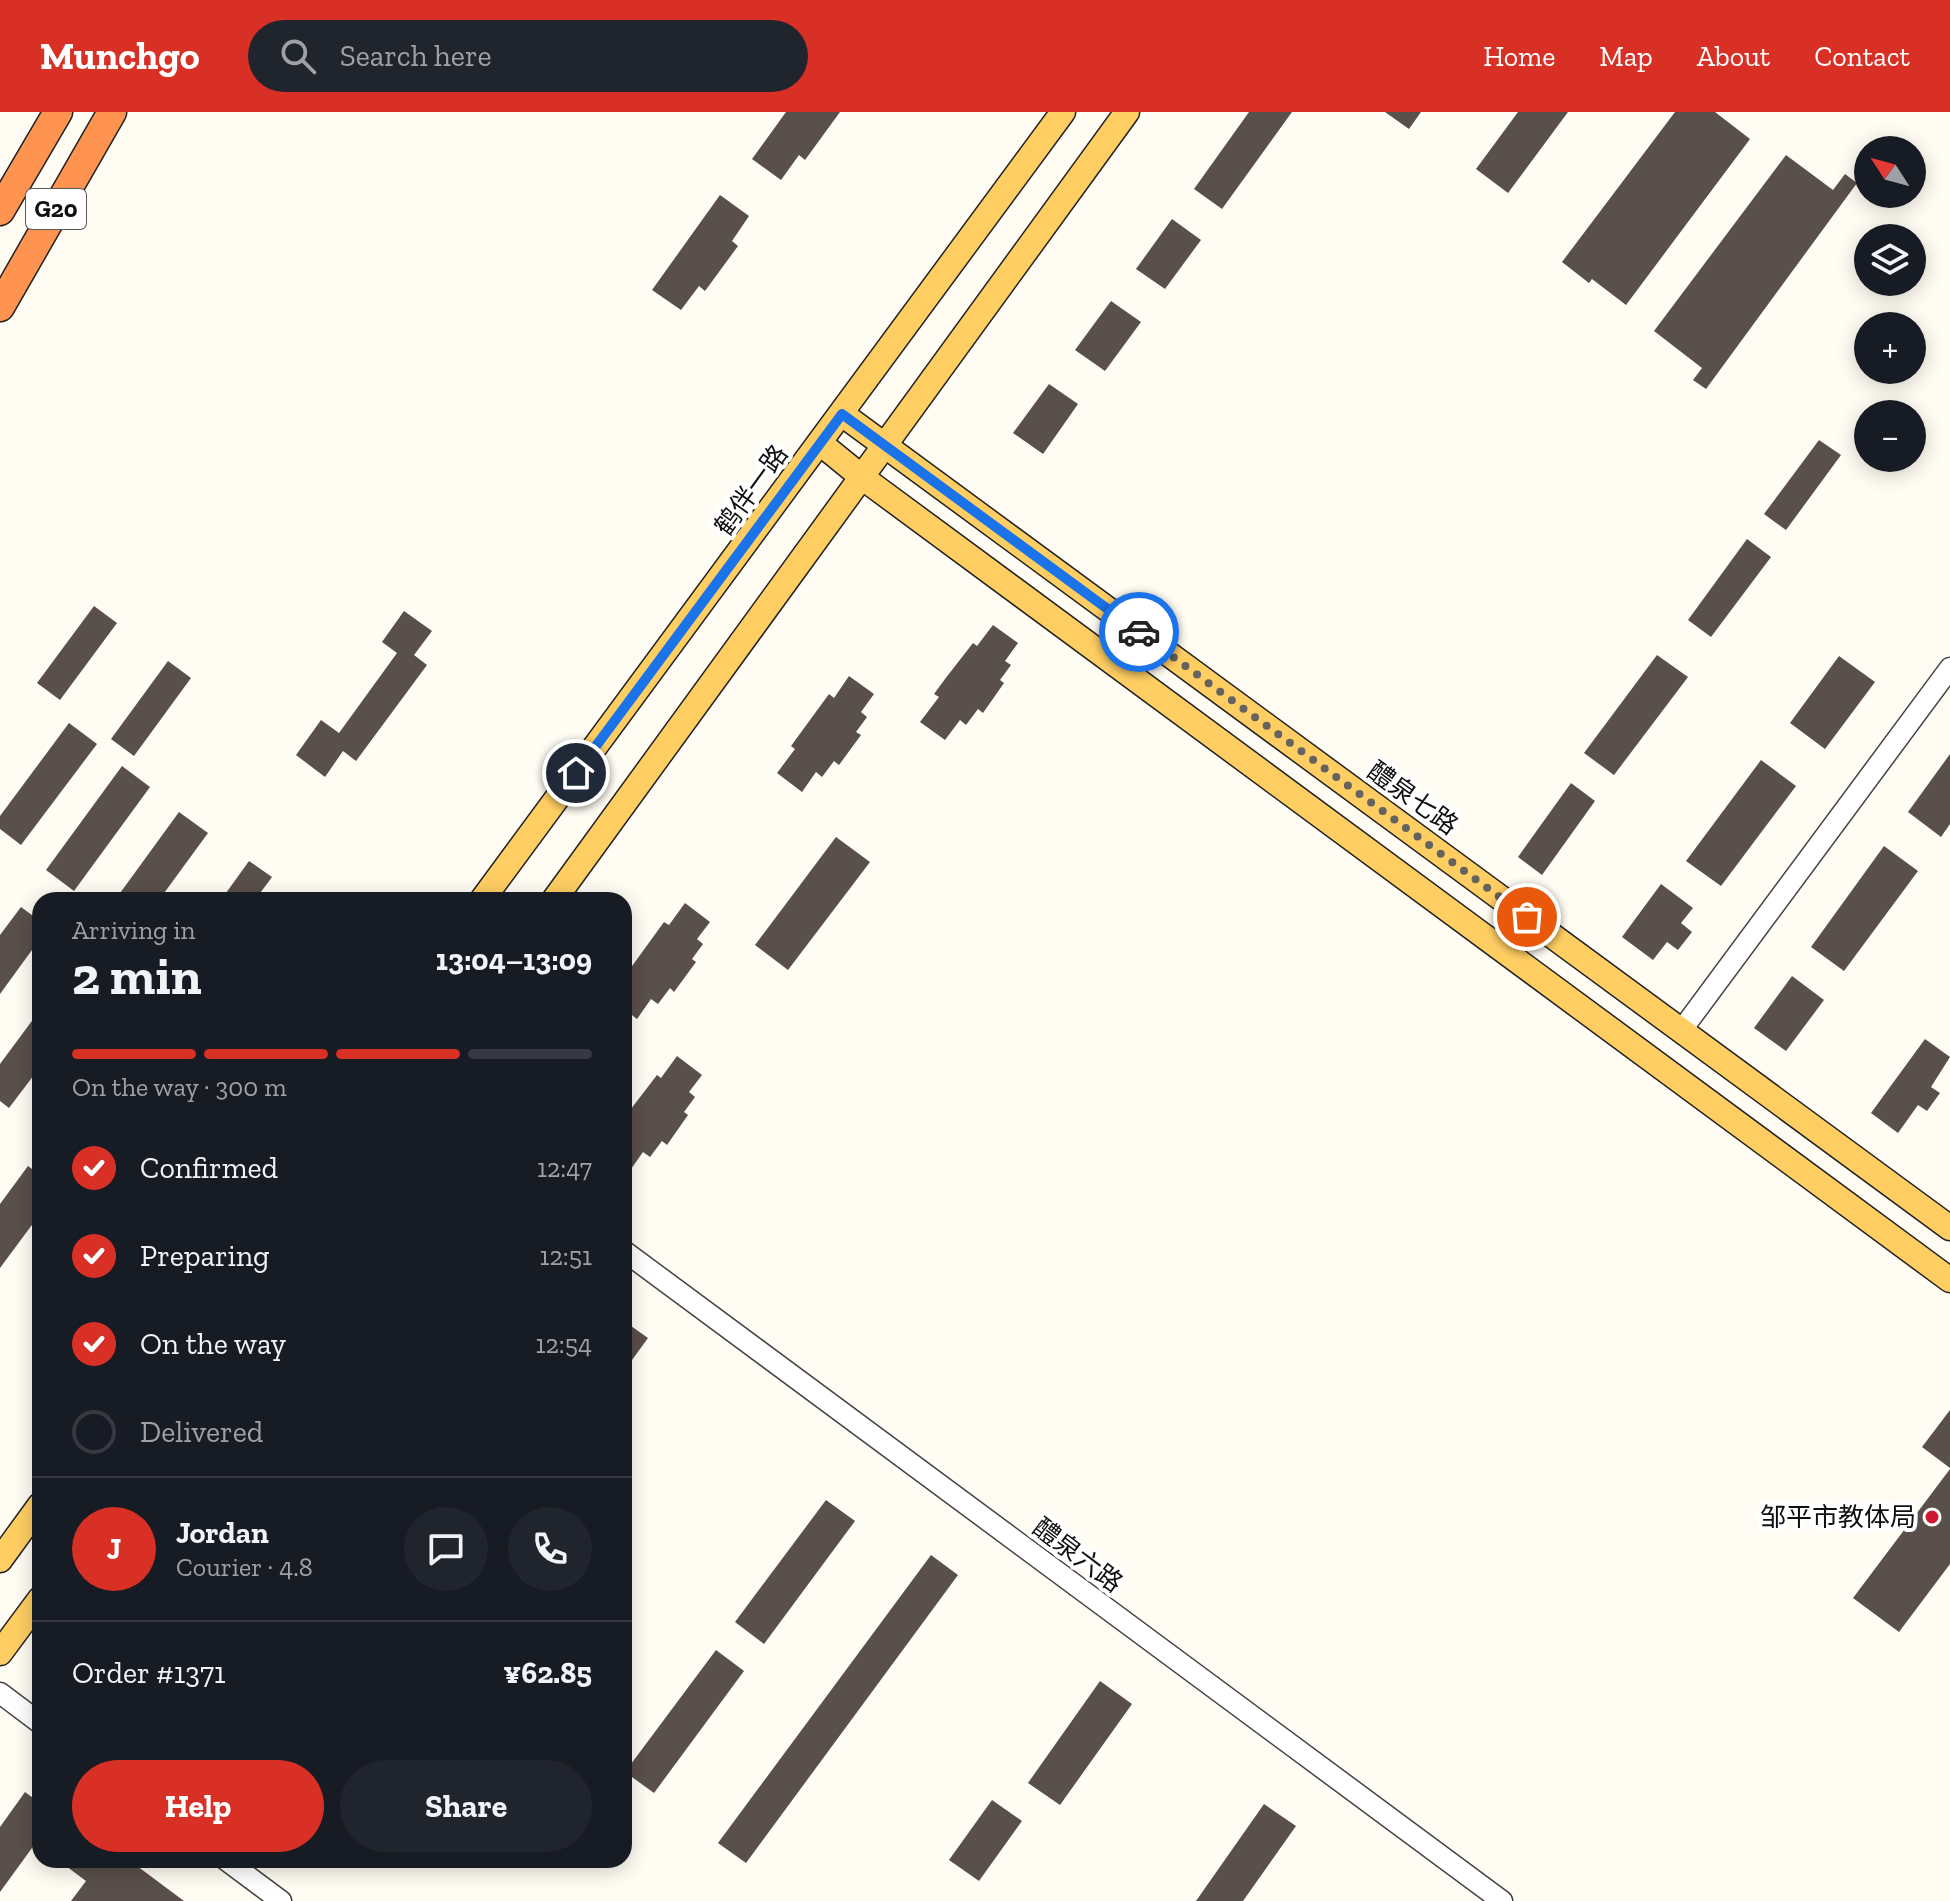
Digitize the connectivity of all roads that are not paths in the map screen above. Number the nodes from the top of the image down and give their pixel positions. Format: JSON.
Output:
{"nodes":[{"id":1,"x":58,"y":112,"type":"edge"},
{"id":2,"x":112,"y":112,"type":"edge"},
{"id":3,"x":1063,"y":112,"type":"edge"},
{"id":4,"x":1127,"y":112,"type":"edge"},
{"id":5,"x":0,"y":211,"type":"edge"},
{"id":6,"x":0,"y":307,"type":"edge"},
{"id":7,"x":842,"y":414,"type":"junction"},
{"id":8,"x":820,"y":443,"type":"junction"},
{"id":9,"x":886,"y":446,"type":"junction"},
{"id":10,"x":863,"y":478,"type":"junction"},
{"id":11,"x":1950,"y":668,"type":"edge"},
{"id":12,"x":488,"y":892,"type":"edge"},
{"id":13,"x":560,"y":892,"type":"edge"},
{"id":14,"x":1681,"y":1031,"type":"junction"},
{"id":15,"x":1950,"y":1228,"type":"edge"},
{"id":16,"x":632,"y":1257,"type":"edge"},
{"id":17,"x":1950,"y":1280,"type":"edge"},
{"id":18,"x":32,"y":1516,"type":"edge"},
{"id":19,"x":0,"y":1560,"type":"edge"},
{"id":20,"x":32,"y":1610,"type":"edge"},
{"id":21,"x":0,"y":1653,"type":"edge"},
{"id":22,"x":0,"y":1693,"type":"edge"},
{"id":23,"x":32,"y":1717,"type":"edge"},
{"id":24,"x":237,"y":1868,"type":"edge"},
{"id":25,"x":281,"y":1901,"type":"edge"},
{"id":26,"x":1502,"y":1901,"type":"edge"}],
"edges":[{"from":1,"to":5,"type":"highway","number":"G20"},
{"from":2,"to":6,"type":"highway","number":"G20"},
{"from":3,"to":7,"type":"main road","name":"鹤伴一路"},
{"from":4,"to":9,"type":"main road"},
{"from":7,"to":8,"type":"main road","name":"鹤伴一路"},
{"from":7,"to":9,"type":"main road","name":"醴泉七路"},
{"from":8,"to":10,"type":"main road"},
{"from":8,"to":12,"type":"main road","name":"鹤伴一路"},
{"from":9,"to":10,"type":"main road"},
{"from":9,"to":14,"type":"main road","name":"醴泉七路"},
{"from":10,"to":13,"type":"main road"},
{"from":10,"to":17,"type":"main road"},
{"from":11,"to":14,"type":"street"},
{"from":14,"to":15,"type":"main road","name":"醴泉七路"},
{"from":16,"to":26,"type":"street","name":"醴泉六路"},
{"from":18,"to":19,"type":"main road"},
{"from":20,"to":21,"type":"main road"},
{"from":22,"to":23,"type":"street"},
{"from":24,"to":25,"type":"street"}]}
